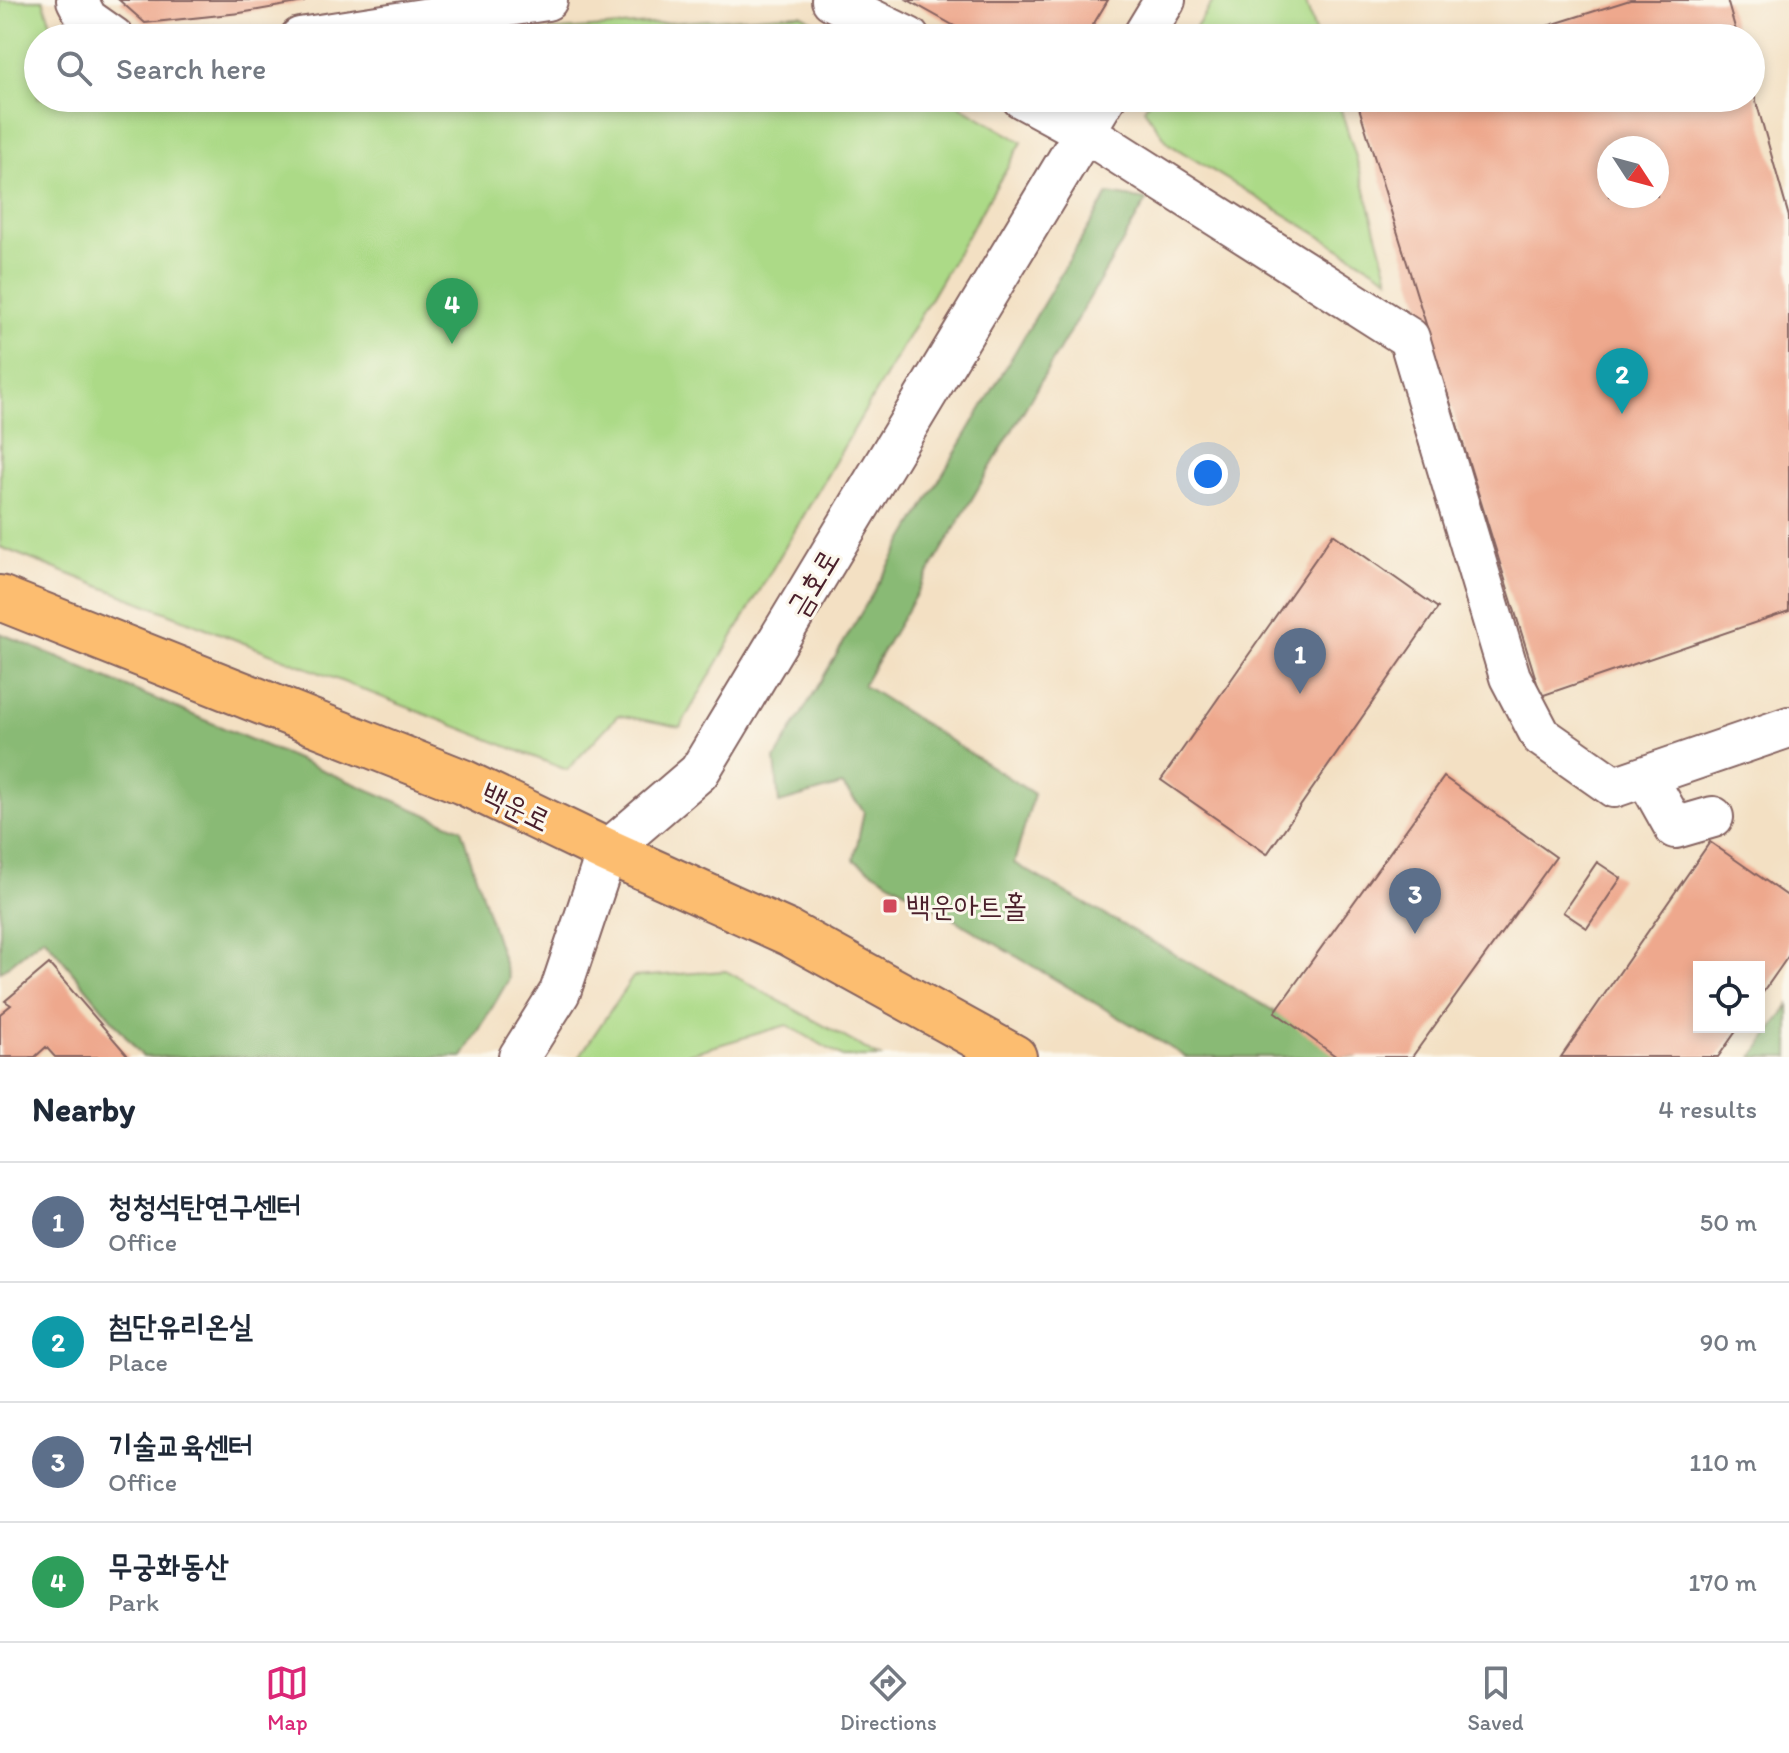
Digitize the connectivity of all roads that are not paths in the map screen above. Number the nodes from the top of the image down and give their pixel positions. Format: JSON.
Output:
{"nodes":[{"id":1,"x":77,"y":0,"type":"edge"},
{"id":2,"x":547,"y":0,"type":"edge"},
{"id":3,"x":832,"y":0,"type":"edge"},
{"id":4,"x":1165,"y":0,"type":"edge"},
{"id":5,"x":94,"y":24,"type":"edge"},
{"id":6,"x":391,"y":24,"type":"edge"},
{"id":7,"x":881,"y":24,"type":"edge"},
{"id":8,"x":1150,"y":24,"type":"edge"},
{"id":9,"x":1048,"y":112,"type":"edge"},
{"id":10,"x":1097,"y":112,"type":"edge"},
{"id":11,"x":1085,"y":132,"type":"junction"},
{"id":12,"x":0,"y":598,"type":"edge"},
{"id":13,"x":1789,"y":727,"type":"edge"},
{"id":14,"x":1646,"y":776,"type":"junction"},
{"id":15,"x":1713,"y":817,"type":"dead end"},
{"id":16,"x":607,"y":851,"type":"junction"},
{"id":17,"x":519,"y":1057,"type":"edge"},
{"id":18,"x":1014,"y":1057,"type":"edge"}],
"edges":[{"from":1,"to":5,"type":"street"},
{"from":2,"to":6,"type":"street"},
{"from":3,"to":7,"type":"street"},
{"from":4,"to":8,"type":"street"},
{"from":9,"to":11,"type":"street"},
{"from":10,"to":11,"type":"street","name":"금호로"},
{"from":11,"to":14,"type":"street"},
{"from":11,"to":16,"type":"street","name":"금호로"},
{"from":12,"to":16,"type":"main road","name":"백운로"},
{"from":13,"to":14,"type":"street"},
{"from":14,"to":15,"type":"street"},
{"from":16,"to":17,"type":"street"},
{"from":16,"to":18,"type":"main road","name":"백운로"}]}
